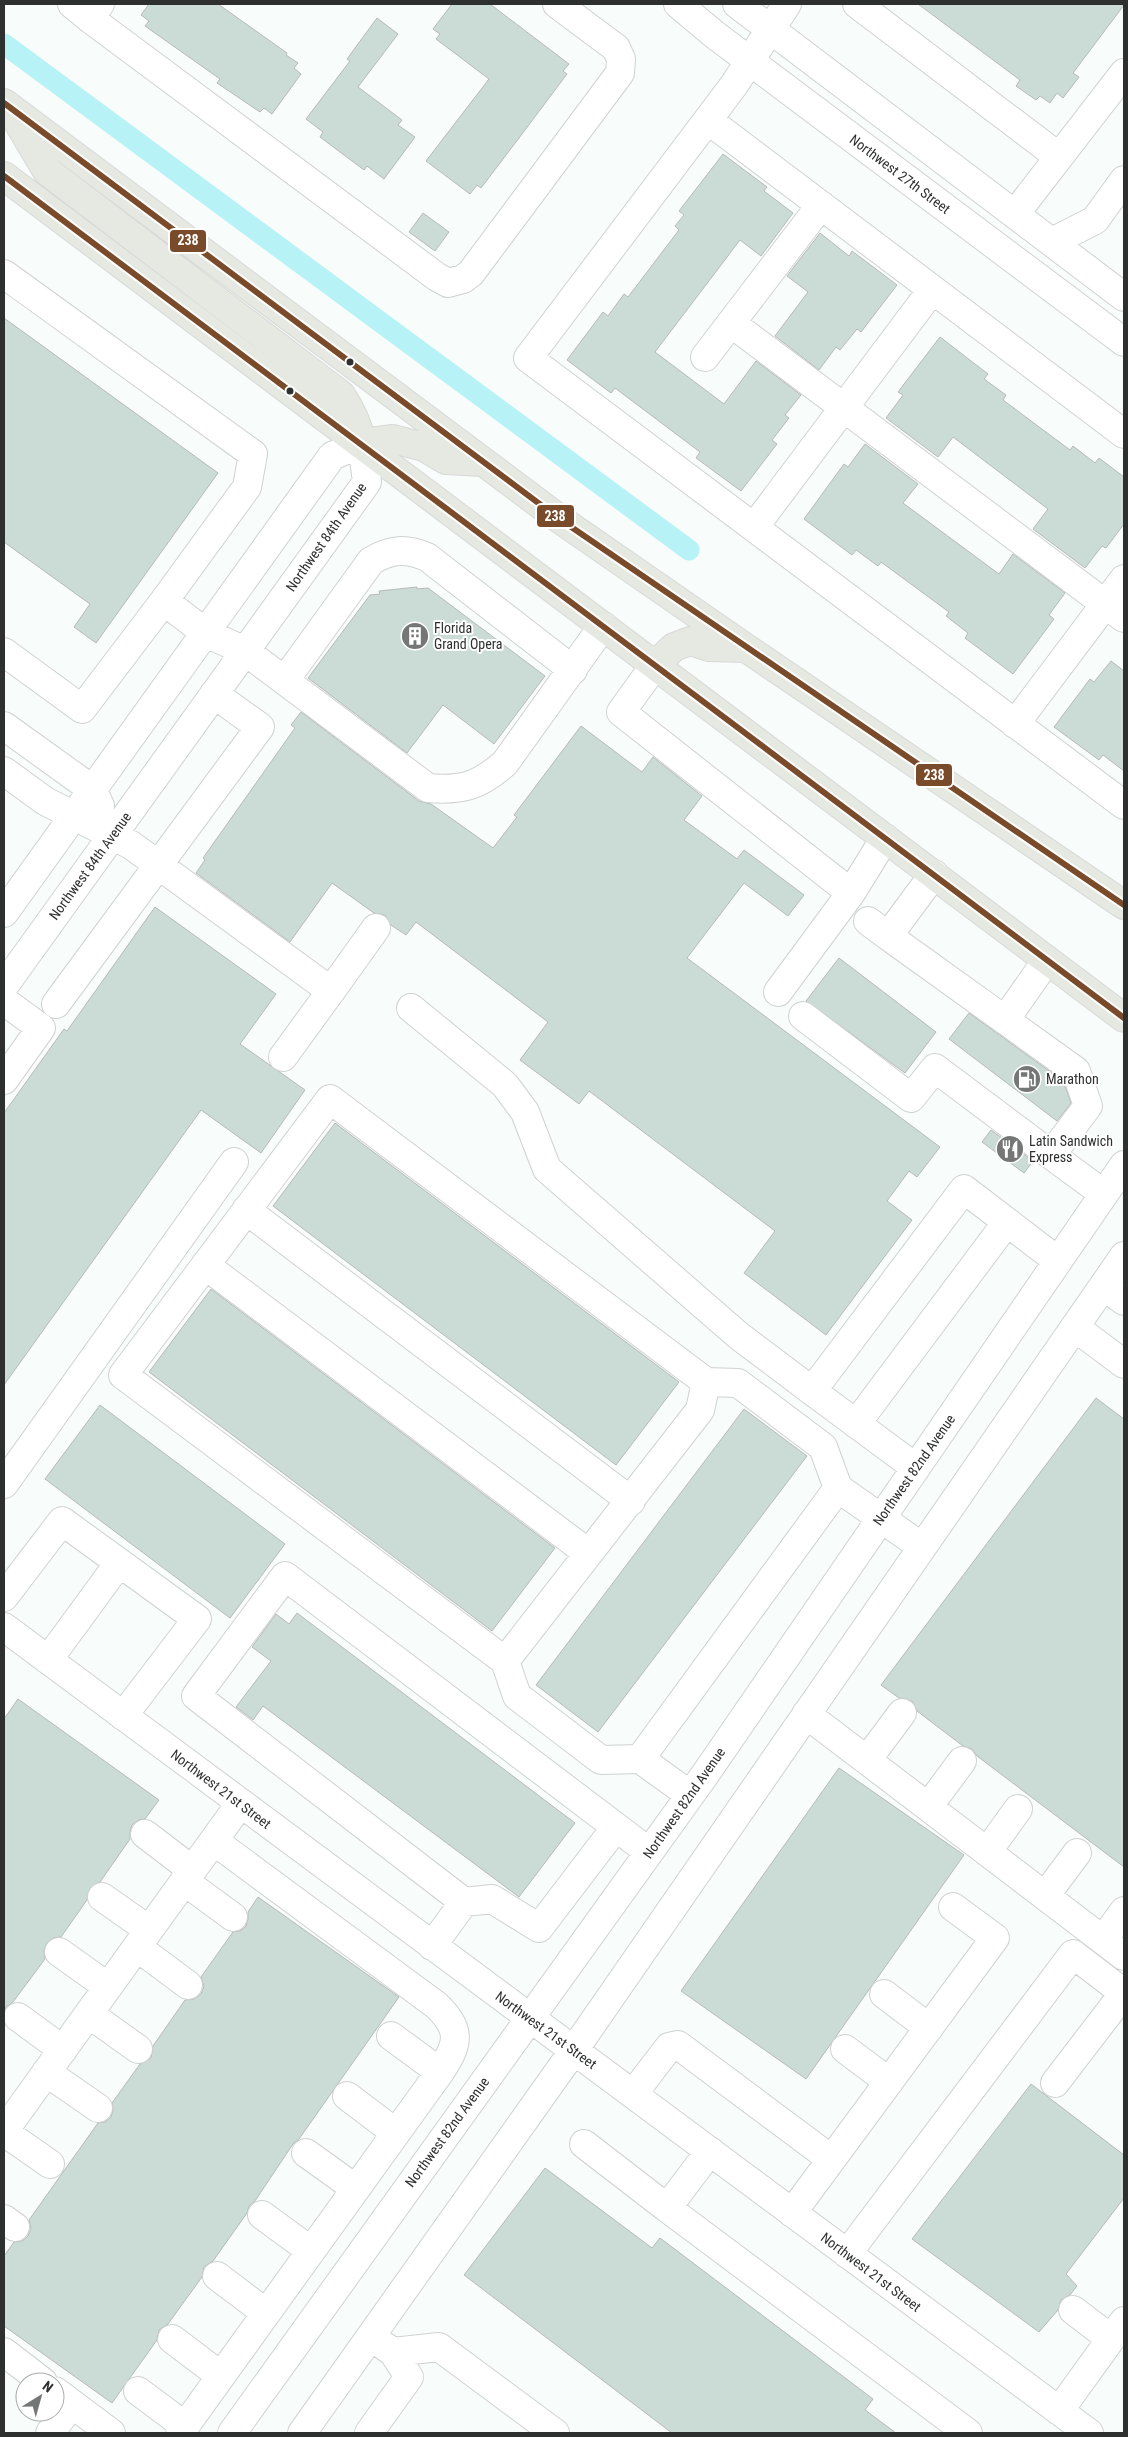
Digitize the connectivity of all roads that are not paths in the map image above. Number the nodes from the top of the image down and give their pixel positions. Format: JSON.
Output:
{"nodes":[{"id":1,"x":557,"y":4,"type":"edge"},
{"id":2,"x":678,"y":4,"type":"edge"},
{"id":3,"x":737,"y":4,"type":"edge"},
{"id":4,"x":787,"y":4,"type":"edge"},
{"id":5,"x":857,"y":4,"type":"edge"},
{"id":6,"x":87,"y":8,"type":"edge"},
{"id":7,"x":769,"y":30,"type":"junction"},
{"id":8,"x":749,"y":60,"type":"junction"},
{"id":9,"x":1124,"y":72,"type":"edge"},
{"id":10,"x":6,"y":105,"type":"edge"},
{"id":11,"x":708,"y":120,"type":"junction"},
{"id":12,"x":1059,"y":157,"type":"junction"},
{"id":13,"x":4,"y":176,"type":"edge"},
{"id":14,"x":1121,"y":192,"type":"edge"},
{"id":15,"x":821,"y":205,"type":"junction"},
{"id":16,"x":1015,"y":214,"type":"junction"},
{"id":17,"x":1095,"y":220,"type":"junction"},
{"id":18,"x":1052,"y":242,"type":"junction"},
{"id":19,"x":1092,"y":273,"type":"junction"},
{"id":20,"x":4,"y":274,"type":"edge"},
{"id":21,"x":932,"y":290,"type":"junction"},
{"id":22,"x":1124,"y":297,"type":"edge"},
{"id":23,"x":731,"y":323,"type":"junction"},
{"id":24,"x":1124,"y":342,"type":"edge"},
{"id":25,"x":704,"y":357,"type":"dead end"},
{"id":26,"x":843,"y":408,"type":"junction"},
{"id":27,"x":1124,"y":434,"type":"edge"},
{"id":28,"x":362,"y":443,"type":"junction"},
{"id":29,"x":483,"y":462,"type":"junction"},
{"id":30,"x":755,"y":526,"type":"junction"},
{"id":31,"x":1124,"y":580,"type":"edge"},
{"id":32,"x":164,"y":601,"type":"junction"},
{"id":33,"x":1115,"y":611,"type":"edge"},
{"id":34,"x":603,"y":626,"type":"junction"},
{"id":35,"x":206,"y":633,"type":"junction"},
{"id":36,"x":746,"y":648,"type":"junction"},
{"id":37,"x":245,"y":651,"type":"junction"},
{"id":38,"x":4,"y":652,"type":"edge"},
{"id":39,"x":655,"y":665,"type":"junction"},
{"id":40,"x":573,"y":670,"type":"junction"},
{"id":41,"x":285,"y":680,"type":"junction"},
{"id":42,"x":214,"y":694,"type":"junction"},
{"id":43,"x":1015,"y":724,"type":"junction"},
{"id":44,"x":4,"y":726,"type":"edge"},
{"id":45,"x":4,"y":771,"type":"edge"},
{"id":46,"x":93,"y":790,"type":"junction"},
{"id":47,"x":1124,"y":804,"type":"edge"},
{"id":48,"x":74,"y":816,"type":"junction"},
{"id":49,"x":112,"y":835,"type":"junction"},
{"id":50,"x":885,"y":838,"type":"junction"},
{"id":51,"x":158,"y":866,"type":"junction"},
{"id":52,"x":934,"y":874,"type":"junction"},
{"id":53,"x":851,"y":893,"type":"junction"},
{"id":54,"x":1124,"y":905,"type":"edge"},
{"id":55,"x":4,"y":914,"type":"edge"},
{"id":56,"x":376,"y":928,"type":"dead end"},
{"id":57,"x":1047,"y":960,"type":"junction"},
{"id":58,"x":4,"y":986,"type":"edge"},
{"id":59,"x":331,"y":991,"type":"junction"},
{"id":60,"x":778,"y":992,"type":"dead end"},
{"id":61,"x":4,"y":1001,"type":"edge"},
{"id":62,"x":56,"y":1004,"type":"dead end"},
{"id":63,"x":411,"y":1008,"type":"dead end"},
{"id":64,"x":803,"y":1016,"type":"dead end"},
{"id":65,"x":1124,"y":1018,"type":"edge"},
{"id":66,"x":1004,"y":1020,"type":"junction"},
{"id":67,"x":283,"y":1057,"type":"dead end"},
{"id":68,"x":4,"y":1080,"type":"edge"},
{"id":69,"x":1051,"y":1154,"type":"junction"},
{"id":70,"x":234,"y":1162,"type":"dead end"},
{"id":71,"x":1124,"y":1165,"type":"edge"},
{"id":72,"x":1104,"y":1194,"type":"junction"},
{"id":73,"x":246,"y":1210,"type":"junction"},
{"id":74,"x":1007,"y":1222,"type":"junction"},
{"id":75,"x":1124,"y":1256,"type":"edge"},
{"id":76,"x":1058,"y":1261,"type":"junction"},
{"id":77,"x":205,"y":1265,"type":"junction"},
{"id":78,"x":1114,"y":1294,"type":"edge"},
{"id":79,"x":1076,"y":1328,"type":"junction"},
{"id":80,"x":1124,"y":1364,"type":"edge"},
{"id":81,"x":706,"y":1382,"type":"junction"},
{"id":82,"x":812,"y":1391,"type":"junction"},
{"id":83,"x":856,"y":1424,"type":"junction"},
{"id":84,"x":916,"y":1468,"type":"junction"},
{"id":85,"x":4,"y":1484,"type":"edge"},
{"id":86,"x":838,"y":1488,"type":"junction"},
{"id":87,"x":630,"y":1501,"type":"junction"},
{"id":88,"x":882,"y":1518,"type":"junction"},
{"id":89,"x":922,"y":1547,"type":"junction"},
{"id":90,"x":588,"y":1553,"type":"junction"},
{"id":91,"x":119,"y":1563,"type":"junction"},
{"id":92,"x":4,"y":1597,"type":"edge"},
{"id":93,"x":4,"y":1627,"type":"edge"},
{"id":94,"x":48,"y":1660,"type":"junction"},
{"id":95,"x":505,"y":1661,"type":"junction"},
{"id":96,"x":902,"y":1713,"type":"dead end"},
{"id":97,"x":806,"y":1714,"type":"junction"},
{"id":98,"x":123,"y":1716,"type":"junction"},
{"id":99,"x":640,"y":1759,"type":"junction"},
{"id":100,"x":867,"y":1760,"type":"junction"},
{"id":101,"x":962,"y":1761,"type":"dead end"},
{"id":102,"x":690,"y":1795,"type":"junction"},
{"id":103,"x":240,"y":1804,"type":"junction"},
{"id":104,"x":928,"y":1807,"type":"junction"},
{"id":105,"x":1018,"y":1809,"type":"dead end"},
{"id":106,"x":616,"y":1827,"type":"junction"},
{"id":107,"x":145,"y":1834,"type":"dead end"},
{"id":108,"x":214,"y":1841,"type":"junction"},
{"id":109,"x":650,"y":1852,"type":"junction"},
{"id":110,"x":987,"y":1852,"type":"junction"},
{"id":111,"x":1077,"y":1853,"type":"dead end"},
{"id":112,"x":188,"y":1876,"type":"junction"},
{"id":113,"x":1044,"y":1896,"type":"junction"},
{"id":114,"x":102,"y":1897,"type":"dead end"},
{"id":115,"x":464,"y":1902,"type":"junction"},
{"id":116,"x":954,"y":1907,"type":"dead end"},
{"id":117,"x":1124,"y":1912,"type":"edge"},
{"id":118,"x":233,"y":1917,"type":"dead end"},
{"id":119,"x":143,"y":1939,"type":"junction"},
{"id":120,"x":432,"y":1946,"type":"junction"},
{"id":121,"x":1114,"y":1948,"type":"edge"},
{"id":122,"x":59,"y":1952,"type":"dead end"},
{"id":123,"x":188,"y":1985,"type":"dead end"},
{"id":124,"x":108,"y":1987,"type":"junction"},
{"id":125,"x":1124,"y":1993,"type":"edge"},
{"id":126,"x":884,"y":1994,"type":"dead end"},
{"id":127,"x":88,"y":2014,"type":"junction"},
{"id":128,"x":18,"y":2017,"type":"dead end"},
{"id":129,"x":530,"y":2017,"type":"junction"},
{"id":130,"x":929,"y":2028,"type":"junction"},
{"id":131,"x":391,"y":2036,"type":"dead end"},
{"id":132,"x":138,"y":2048,"type":"dead end"},
{"id":133,"x":845,"y":2049,"type":"dead end"},
{"id":134,"x":63,"y":2050,"type":"junction"},
{"id":135,"x":574,"y":2050,"type":"junction"},
{"id":136,"x":46,"y":2072,"type":"junction"},
{"id":137,"x":440,"y":2072,"type":"junction"},
{"id":138,"x":889,"y":2082,"type":"junction"},
{"id":139,"x":1055,"y":2083,"type":"dead end"},
{"id":140,"x":633,"y":2094,"type":"junction"},
{"id":141,"x":347,"y":2096,"type":"dead end"},
{"id":142,"x":98,"y":2108,"type":"dead end"},
{"id":143,"x":7,"y":2121,"type":"edge"},
{"id":144,"x":396,"y":2133,"type":"junction"},
{"id":145,"x":584,"y":2144,"type":"dead end"},
{"id":146,"x":710,"y":2151,"type":"junction"},
{"id":147,"x":306,"y":2153,"type":"dead end"},
{"id":148,"x":832,"y":2159,"type":"junction"},
{"id":149,"x":50,"y":2164,"type":"dead end"},
{"id":150,"x":356,"y":2189,"type":"junction"},
{"id":151,"x":667,"y":2208,"type":"junction"},
{"id":152,"x":792,"y":2213,"type":"junction"},
{"id":153,"x":262,"y":2215,"type":"dead end"},
{"id":154,"x":311,"y":2251,"type":"junction"},
{"id":155,"x":847,"y":2254,"type":"junction"},
{"id":156,"x":217,"y":2276,"type":"dead end"},
{"id":157,"x":1073,"y":2310,"type":"dead end"},
{"id":158,"x":266,"y":2313,"type":"junction"},
{"id":159,"x":1118,"y":2330,"type":"edge"},
{"id":160,"x":371,"y":2337,"type":"junction"},
{"id":161,"x":172,"y":2339,"type":"dead end"},
{"id":162,"x":393,"y":2352,"type":"junction"},
{"id":163,"x":7,"y":2362,"type":"edge"},
{"id":164,"x":25,"y":2372,"type":"edge"},
{"id":165,"x":221,"y":2376,"type":"junction"},
{"id":166,"x":138,"y":2391,"type":"dead end"},
{"id":167,"x":65,"y":2398,"type":"edge"},
{"id":168,"x":1070,"y":2424,"type":"edge"},
{"id":169,"x":182,"y":2430,"type":"edge"},
{"id":170,"x":112,"y":2433,"type":"edge"},
{"id":171,"x":232,"y":2433,"type":"edge"},
{"id":172,"x":302,"y":2433,"type":"edge"},
{"id":173,"x":369,"y":2433,"type":"edge"},
{"id":174,"x":554,"y":2433,"type":"edge"},
{"id":175,"x":968,"y":2433,"type":"edge"}],
"edges":[{"from":1,"to":6,"type":"street"},
{"from":2,"to":8,"type":"street","name":"Northwest 27th Street"},
{"from":3,"to":7,"type":"street"},
{"from":4,"to":7,"type":"street"},
{"from":5,"to":12,"type":"street"},
{"from":7,"to":8,"type":"street"},
{"from":7,"to":16,"type":"street"},
{"from":8,"to":11,"type":"street"},
{"from":8,"to":24,"type":"street","name":"Northwest 27th Street"},
{"from":9,"to":12,"type":"street"},
{"from":10,"to":28,"type":"main road"},
{"from":10,"to":29,"type":"main road"},
{"from":11,"to":15,"type":"street"},
{"from":11,"to":30,"type":"street"},
{"from":12,"to":16,"type":"street"},
{"from":13,"to":28,"type":"main road"},
{"from":14,"to":17,"type":"street"},
{"from":15,"to":21,"type":"street"},
{"from":15,"to":23,"type":"street"},
{"from":16,"to":18,"type":"street"},
{"from":17,"to":18,"type":"street"},
{"from":17,"to":19,"type":"street"},
{"from":18,"to":19,"type":"street"},
{"from":19,"to":22,"type":"street"},
{"from":20,"to":32,"type":"street"},
{"from":21,"to":26,"type":"street"},
{"from":21,"to":27,"type":"street"},
{"from":23,"to":25,"type":"street"},
{"from":23,"to":26,"type":"street"},
{"from":26,"to":30,"type":"street"},
{"from":26,"to":33,"type":"street"},
{"from":28,"to":29,"type":"main road"},
{"from":28,"to":34,"type":"main road"},
{"from":28,"to":35,"type":"street"},
{"from":28,"to":37,"type":"street","name":"Northwest 84th Avenue"},
{"from":29,"to":36,"type":"main road"},
{"from":30,"to":43,"type":"street"},
{"from":31,"to":33,"type":"street"},
{"from":32,"to":35,"type":"street"},
{"from":32,"to":38,"type":"street"},
{"from":33,"to":43,"type":"street"},
{"from":34,"to":39,"type":"main road"},
{"from":34,"to":40,"type":"street"},
{"from":35,"to":37,"type":"street"},
{"from":35,"to":46,"type":"street"},
{"from":36,"to":39,"type":"main road"},
{"from":36,"to":54,"type":"main road"},
{"from":37,"to":41,"type":"street"},
{"from":37,"to":42,"type":"street","name":"Northwest 84th Avenue"},
{"from":39,"to":50,"type":"main road"},
{"from":39,"to":53,"type":"street"},
{"from":40,"to":41,"type":"street"},
{"from":40,"to":41,"type":"street"},
{"from":42,"to":49,"type":"street","name":"Northwest 84th Avenue"},
{"from":42,"to":51,"type":"street"},
{"from":43,"to":47,"type":"street"},
{"from":44,"to":46,"type":"street"},
{"from":45,"to":48,"type":"street"},
{"from":46,"to":48,"type":"street"},
{"from":46,"to":49,"type":"street"},
{"from":48,"to":49,"type":"street"},
{"from":48,"to":55,"type":"street"},
{"from":49,"to":51,"type":"street"},
{"from":49,"to":58,"type":"street","name":"Northwest 84th Avenue"},
{"from":50,"to":52,"type":"main road"},
{"from":50,"to":53,"type":"street"},
{"from":51,"to":59,"type":"street"},
{"from":51,"to":62,"type":"street"},
{"from":52,"to":57,"type":"main road"},
{"from":52,"to":66,"type":"street"},
{"from":53,"to":60,"type":"street"},
{"from":56,"to":59,"type":"street"},
{"from":57,"to":65,"type":"main road"},
{"from":57,"to":66,"type":"street"},
{"from":59,"to":67,"type":"street"},
{"from":61,"to":68,"type":"street"},
{"from":63,"to":82,"type":"street"},
{"from":64,"to":69,"type":"street"},
{"from":66,"to":69,"type":"street"},
{"from":69,"to":72,"type":"street"},
{"from":70,"to":85,"type":"street"},
{"from":71,"to":72,"type":"street","name":"Northwest 82nd Avenue"},
{"from":72,"to":76,"type":"street","name":"Northwest 82nd Avenue"},
{"from":73,"to":77,"type":"street"},
{"from":73,"to":81,"type":"street"},
{"from":73,"to":87,"type":"street"},
{"from":74,"to":76,"type":"street"},
{"from":74,"to":82,"type":"street"},
{"from":74,"to":83,"type":"street"},
{"from":75,"to":78,"type":"street"},
{"from":76,"to":84,"type":"street","name":"Northwest 82nd Avenue"},
{"from":77,"to":90,"type":"street"},
{"from":77,"to":95,"type":"street"},
{"from":78,"to":79,"type":"street"},
{"from":79,"to":80,"type":"street"},
{"from":79,"to":89,"type":"street"},
{"from":81,"to":86,"type":"street"},
{"from":81,"to":87,"type":"street"},
{"from":82,"to":83,"type":"street"},
{"from":83,"to":84,"type":"street"},
{"from":84,"to":88,"type":"street","name":"Northwest 82nd Avenue"},
{"from":86,"to":88,"type":"street"},
{"from":86,"to":99,"type":"street"},
{"from":87,"to":90,"type":"street"},
{"from":88,"to":89,"type":"street"},
{"from":88,"to":102,"type":"street","name":"Northwest 82nd Avenue"},
{"from":89,"to":97,"type":"street"},
{"from":90,"to":95,"type":"street"},
{"from":91,"to":92,"type":"street"},
{"from":91,"to":94,"type":"street"},
{"from":91,"to":98,"type":"street"},
{"from":93,"to":94,"type":"street","name":"Northwest 21st Street"},
{"from":94,"to":98,"type":"street","name":"Northwest 21st Street"},
{"from":95,"to":99,"type":"street"},
{"from":96,"to":100,"type":"street"},
{"from":97,"to":100,"type":"street"},
{"from":97,"to":135,"type":"street"},
{"from":98,"to":103,"type":"street","name":"Northwest 21st Street"},
{"from":99,"to":102,"type":"street"},
{"from":100,"to":104,"type":"street"},
{"from":101,"to":104,"type":"street"},
{"from":102,"to":109,"type":"street","name":"Northwest 82nd Avenue"},
{"from":103,"to":108,"type":"street"},
{"from":103,"to":120,"type":"street","name":"Northwest 21st Street"},
{"from":104,"to":110,"type":"street"},
{"from":105,"to":110,"type":"street"},
{"from":106,"to":109,"type":"street"},
{"from":106,"to":115,"type":"street"},
{"from":106,"to":115,"type":"street"},
{"from":107,"to":112,"type":"street"},
{"from":108,"to":112,"type":"street"},
{"from":108,"to":137,"type":"street"},
{"from":109,"to":129,"type":"street","name":"Northwest 82nd Avenue"},
{"from":110,"to":113,"type":"street"},
{"from":111,"to":113,"type":"street"},
{"from":112,"to":118,"type":"street"},
{"from":112,"to":119,"type":"street"},
{"from":113,"to":121,"type":"street"},
{"from":114,"to":119,"type":"street"},
{"from":115,"to":120,"type":"street"},
{"from":116,"to":130,"type":"street"},
{"from":117,"to":121,"type":"street"},
{"from":119,"to":123,"type":"street"},
{"from":119,"to":124,"type":"street"},
{"from":120,"to":129,"type":"street","name":"Northwest 21st Street"},
{"from":122,"to":124,"type":"street"},
{"from":124,"to":127,"type":"street"},
{"from":125,"to":139,"type":"street"},
{"from":125,"to":155,"type":"street"},
{"from":126,"to":130,"type":"street"},
{"from":127,"to":132,"type":"street"},
{"from":127,"to":134,"type":"street"},
{"from":128,"to":134,"type":"street"},
{"from":129,"to":135,"type":"street","name":"Northwest 21st Street"},
{"from":129,"to":171,"type":"street","name":"Northwest 82nd Avenue"},
{"from":130,"to":138,"type":"street"},
{"from":131,"to":137,"type":"street"},
{"from":133,"to":138,"type":"street"},
{"from":134,"to":136,"type":"street"},
{"from":135,"to":140,"type":"street","name":"Northwest 21st Street"},
{"from":135,"to":160,"type":"street"},
{"from":136,"to":142,"type":"street"},
{"from":136,"to":143,"type":"street"},
{"from":137,"to":144,"type":"street"},
{"from":138,"to":148,"type":"street"},
{"from":140,"to":146,"type":"street","name":"Northwest 21st Street"},
{"from":140,"to":148,"type":"street"},
{"from":141,"to":144,"type":"street"},
{"from":143,"to":149,"type":"street"},
{"from":144,"to":150,"type":"street"},
{"from":145,"to":151,"type":"street"},
{"from":146,"to":151,"type":"street"},
{"from":146,"to":152,"type":"street","name":"Northwest 21st Street"},
{"from":147,"to":150,"type":"street"},
{"from":148,"to":152,"type":"street"},
{"from":150,"to":154,"type":"street"},
{"from":151,"to":175,"type":"street"},
{"from":152,"to":155,"type":"street","name":"Northwest 21st Street"},
{"from":153,"to":154,"type":"street"},
{"from":154,"to":158,"type":"street"},
{"from":155,"to":168,"type":"street","name":"Northwest 21st Street"},
{"from":156,"to":158,"type":"street"},
{"from":157,"to":159,"type":"street"},
{"from":158,"to":165,"type":"street"},
{"from":159,"to":168,"type":"street"},
{"from":160,"to":162,"type":"street"},
{"from":160,"to":172,"type":"street"},
{"from":161,"to":165,"type":"street"},
{"from":162,"to":173,"type":"street"},
{"from":162,"to":174,"type":"street"},
{"from":163,"to":164,"type":"street"},
{"from":165,"to":169,"type":"street"},
{"from":166,"to":169,"type":"street"},
{"from":167,"to":170,"type":"street"}]}
